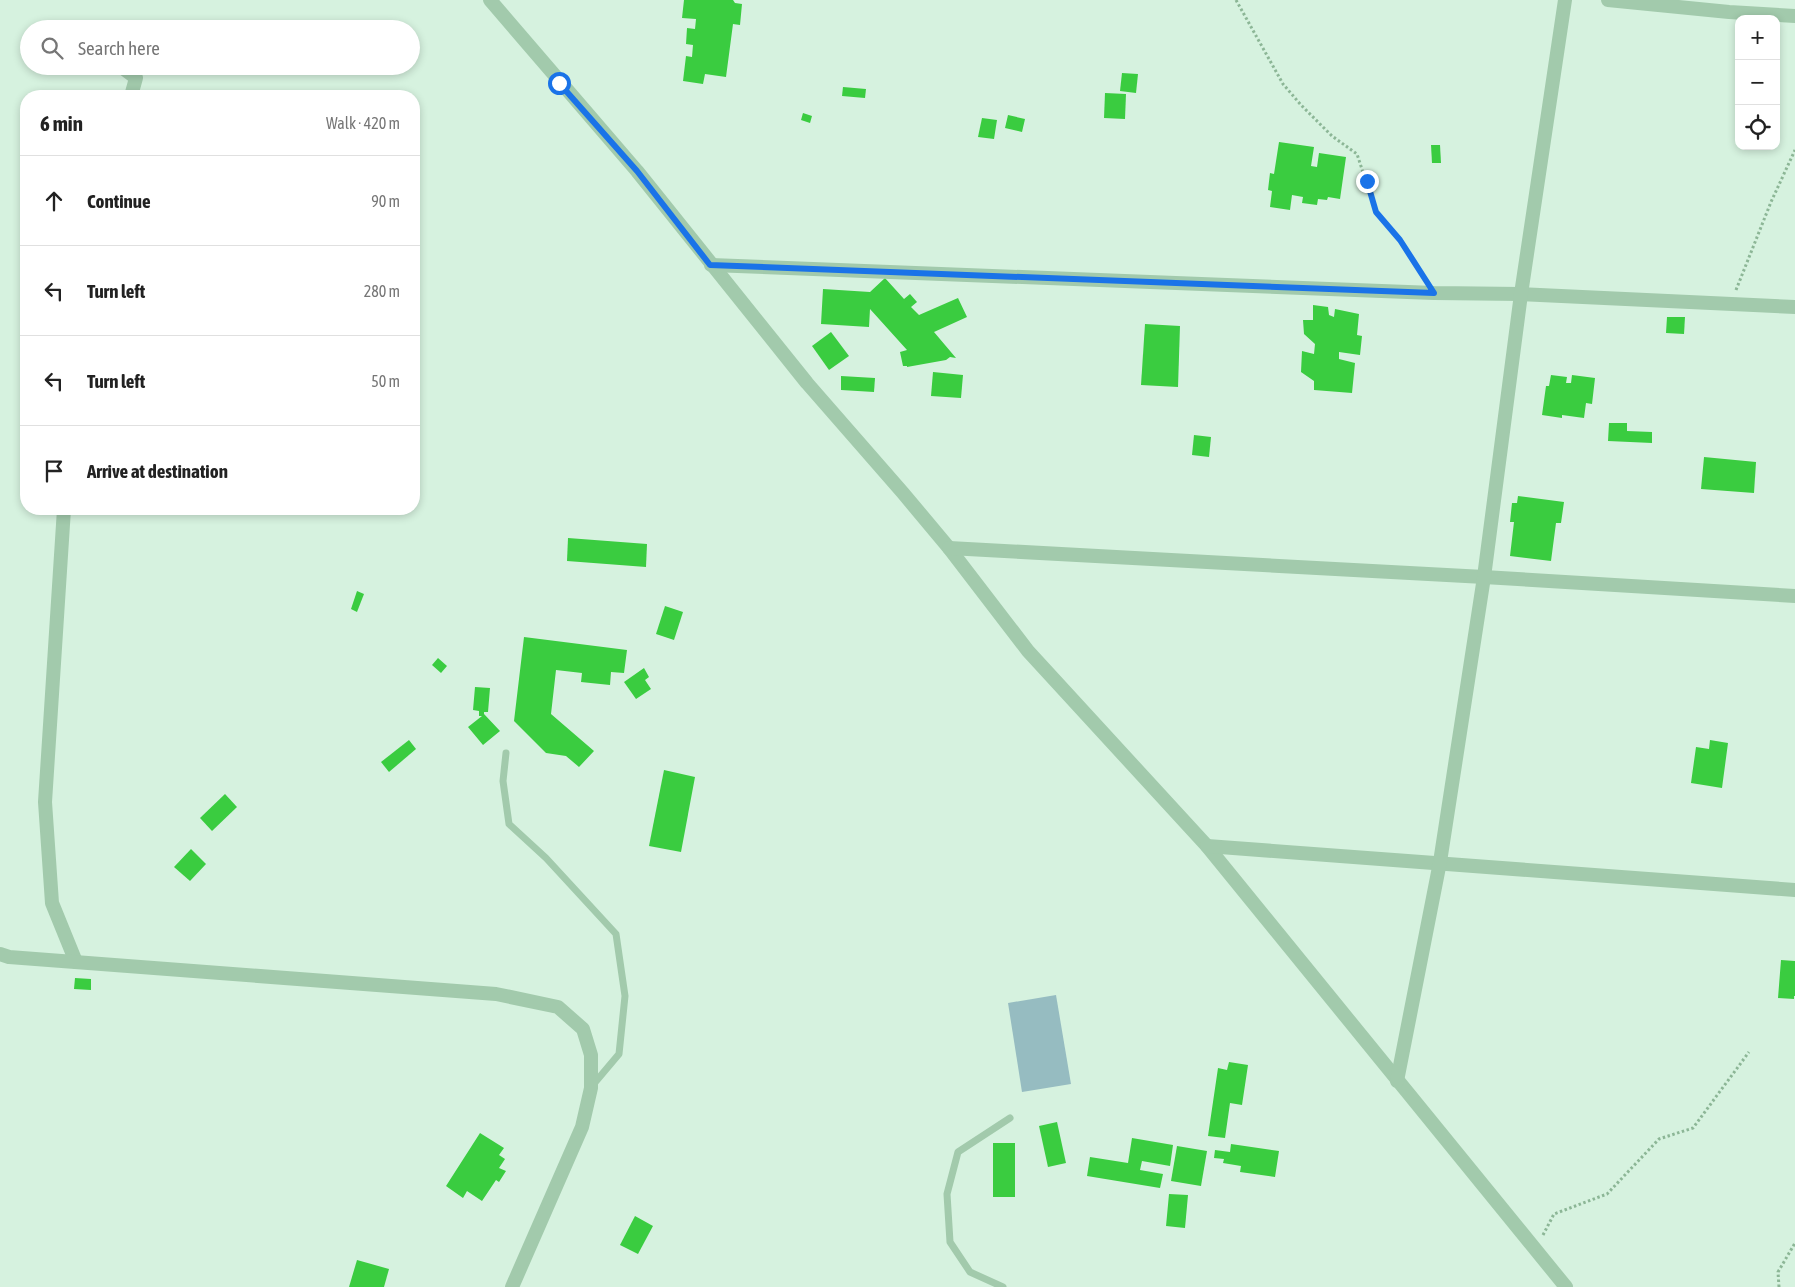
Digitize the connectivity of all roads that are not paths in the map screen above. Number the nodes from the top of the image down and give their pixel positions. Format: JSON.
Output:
{"nodes":[{"id":1,"x":490,"y":0,"type":"edge"},
{"id":2,"x":1565,"y":0,"type":"edge"},
{"id":3,"x":1608,"y":0,"type":"edge"},
{"id":4,"x":1795,"y":16,"type":"edge"},
{"id":5,"x":132,"y":75,"type":"edge"},
{"id":6,"x":133,"y":90,"type":"edge"},
{"id":7,"x":710,"y":265,"type":"junction"},
{"id":8,"x":1521,"y":294,"type":"junction"},
{"id":9,"x":1795,"y":307,"type":"edge"},
{"id":10,"x":64,"y":515,"type":"edge"},
{"id":11,"x":948,"y":548,"type":"junction"},
{"id":12,"x":1484,"y":577,"type":"junction"},
{"id":13,"x":1795,"y":596,"type":"edge"},
{"id":14,"x":506,"y":753,"type":"dead end"},
{"id":15,"x":1207,"y":846,"type":"junction"},
{"id":16,"x":1440,"y":862,"type":"junction"},
{"id":17,"x":1795,"y":890,"type":"edge"},
{"id":18,"x":0,"y":954,"type":"edge"},
{"id":19,"x":76,"y":962,"type":"junction"},
{"id":20,"x":1397,"y":1081,"type":"junction"},
{"id":21,"x":590,"y":1088,"type":"junction"},
{"id":22,"x":1010,"y":1118,"type":"dead end"},
{"id":23,"x":512,"y":1287,"type":"edge"},
{"id":24,"x":1003,"y":1287,"type":"edge"},
{"id":25,"x":1566,"y":1287,"type":"edge"}],
"edges":[{"from":1,"to":7,"type":"street"},
{"from":2,"to":8,"type":"street"},
{"from":3,"to":4,"type":"street"},
{"from":5,"to":6,"type":"street"},
{"from":7,"to":8,"type":"street"},
{"from":7,"to":11,"type":"street"},
{"from":8,"to":9,"type":"street"},
{"from":8,"to":12,"type":"street"},
{"from":10,"to":19,"type":"street"},
{"from":11,"to":12,"type":"street"},
{"from":11,"to":15,"type":"street"},
{"from":12,"to":13,"type":"street"},
{"from":12,"to":16,"type":"street"},
{"from":14,"to":21,"type":"lane"},
{"from":15,"to":16,"type":"street"},
{"from":15,"to":20,"type":"street"},
{"from":16,"to":17,"type":"street"},
{"from":16,"to":20,"type":"street"},
{"from":18,"to":19,"type":"street"},
{"from":19,"to":21,"type":"street"},
{"from":20,"to":25,"type":"street"},
{"from":21,"to":23,"type":"street"},
{"from":22,"to":24,"type":"lane"}]}
